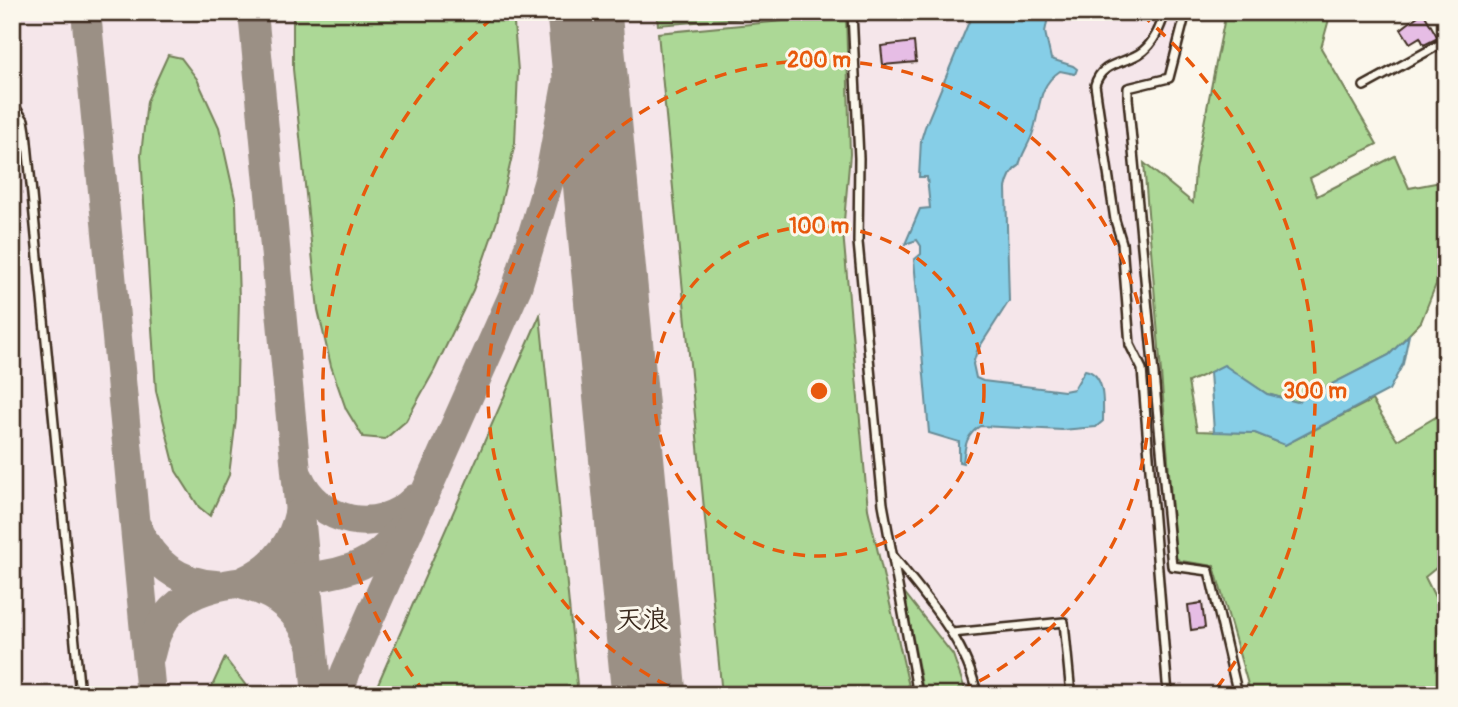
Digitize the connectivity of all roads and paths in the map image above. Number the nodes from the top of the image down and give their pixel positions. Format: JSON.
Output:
{"nodes":[{"id":1,"x":852,"y":12,"type":"edge"},
{"id":2,"x":1164,"y":12,"type":"edge"},
{"id":3,"x":1186,"y":12,"type":"edge"},
{"id":4,"x":1446,"y":41,"type":"edge"},
{"id":5,"x":1364,"y":86,"type":"dead end"},
{"id":6,"x":12,"y":103,"type":"edge"},
{"id":7,"x":892,"y":554,"type":"junction"},
{"id":8,"x":952,"y":633,"type":"junction"},
{"id":9,"x":80,"y":695,"type":"edge"},
{"id":10,"x":918,"y":695,"type":"edge"},
{"id":11,"x":977,"y":695,"type":"edge"},
{"id":12,"x":1071,"y":695,"type":"edge"},
{"id":13,"x":1168,"y":695,"type":"edge"},
{"id":14,"x":1238,"y":695,"type":"edge"}],
"edges":[{"from":1,"to":7,"type":"lane"},
{"from":2,"to":13,"type":"lane"},
{"from":3,"to":14,"type":"lane"},
{"from":4,"to":5,"type":"lane"},
{"from":6,"to":9,"type":"lane"},
{"from":7,"to":8,"type":"lane"},
{"from":7,"to":10,"type":"lane"},
{"from":8,"to":11,"type":"lane"},
{"from":8,"to":12,"type":"lane"}]}
